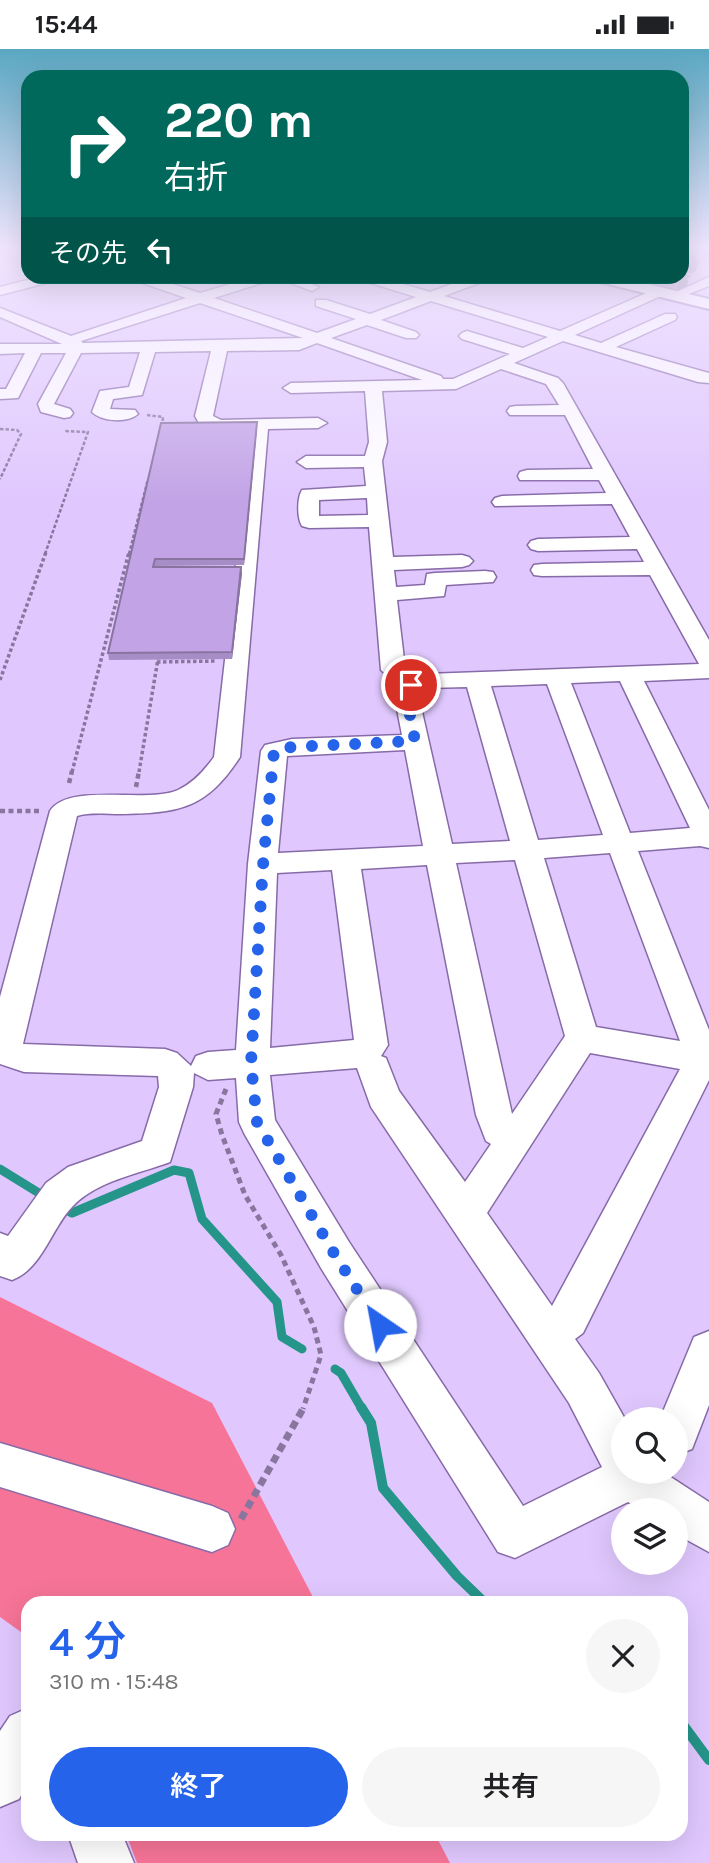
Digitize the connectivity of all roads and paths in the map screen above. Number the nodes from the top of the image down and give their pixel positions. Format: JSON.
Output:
{"nodes":[{"id":1,"x":43,"y":332,"type":"edge"},
{"id":2,"x":110,"y":332,"type":"edge"},
{"id":3,"x":300,"y":332,"type":"edge"},
{"id":4,"x":330,"y":332,"type":"edge"},
{"id":5,"x":402,"y":332,"type":"edge"},
{"id":6,"x":555,"y":332,"type":"edge"},
{"id":7,"x":569,"y":332,"type":"edge"},
{"id":8,"x":636,"y":332,"type":"edge"},
{"id":9,"x":175,"y":333,"type":"dead end"},
{"id":10,"x":563,"y":334,"type":"junction"},
{"id":11,"x":411,"y":335,"type":"dead end"},
{"id":12,"x":467,"y":336,"type":"dead end"},
{"id":13,"x":316,"y":337,"type":"junction"},
{"id":14,"x":76,"y":345,"type":"junction"},
{"id":15,"x":220,"y":345,"type":"junction"},
{"id":16,"x":142,"y":346,"type":"junction"},
{"id":17,"x":605,"y":347,"type":"junction"},
{"id":18,"x":0,"y":349,"type":"edge"},
{"id":19,"x":35,"y":349,"type":"junction"},
{"id":20,"x":525,"y":353,"type":"junction"},
{"id":21,"x":501,"y":364,"type":"junction"},
{"id":22,"x":709,"y":377,"type":"edge"},
{"id":23,"x":553,"y":383,"type":"junction"},
{"id":24,"x":454,"y":384,"type":"junction"},
{"id":25,"x":373,"y":387,"type":"junction"},
{"id":26,"x":291,"y":388,"type":"dead end"},
{"id":27,"x":0,"y":394,"type":"edge"},
{"id":28,"x":570,"y":410,"type":"junction"},
{"id":29,"x":516,"y":411,"type":"dead end"},
{"id":30,"x":64,"y":413,"type":"joint"},
{"id":31,"x":129,"y":414,"type":"joint"},
{"id":32,"x":318,"y":423,"type":"dead end"},
{"id":33,"x":260,"y":424,"type":"junction"},
{"id":34,"x":0,"y":429,"type":"edge"},
{"id":35,"x":160,"y":432,"type":"edge"},
{"id":36,"x":373,"y":460,"type":"junction"},
{"id":37,"x":306,"y":462,"type":"dead end"},
{"id":38,"x":150,"y":473,"type":"edge"},
{"id":39,"x":605,"y":474,"type":"junction"},
{"id":40,"x":527,"y":476,"type":"dead end"},
{"id":41,"x":0,"y":479,"type":"edge"},
{"id":42,"x":375,"y":492,"type":"junction"},
{"id":43,"x":619,"y":498,"type":"junction"},
{"id":44,"x":502,"y":502,"type":"dead end"},
{"id":45,"x":378,"y":521,"type":"junction"},
{"id":46,"x":644,"y":543,"type":"junction"},
{"id":47,"x":538,"y":545,"type":"dead end"},
{"id":48,"x":470,"y":561,"type":"dead end"},
{"id":49,"x":381,"y":563,"type":"junction"},
{"id":50,"x":658,"y":568,"type":"junction"},
{"id":51,"x":542,"y":570,"type":"dead end"},
{"id":52,"x":485,"y":577,"type":"dead end"},
{"id":53,"x":384,"y":594,"type":"junction"},
{"id":54,"x":238,"y":660,"type":"junction"},
{"id":55,"x":709,"y":662,"type":"edge"},
{"id":56,"x":629,"y":674,"type":"junction"},
{"id":57,"x":556,"y":676,"type":"junction"},
{"id":58,"x":0,"y":680,"type":"edge"},
{"id":59,"x":477,"y":680,"type":"junction"},
{"id":60,"x":411,"y":685,"type":"junction"},
{"id":61,"x":415,"y":741,"type":"junction"},
{"id":62,"x":66,"y":797,"type":"junction"},
{"id":63,"x":133,"y":805,"type":"junction"},
{"id":64,"x":0,"y":811,"type":"edge"},
{"id":65,"x":708,"y":837,"type":"edge"},
{"id":66,"x":618,"y":843,"type":"junction"},
{"id":67,"x":527,"y":850,"type":"junction"},
{"id":68,"x":438,"y":854,"type":"junction"},
{"id":69,"x":345,"y":859,"type":"junction"},
{"id":70,"x":263,"y":865,"type":"junction"},
{"id":71,"x":582,"y":1038,"type":"junction"},
{"id":72,"x":706,"y":1059,"type":"edge"},
{"id":73,"x":251,"y":1063,"type":"junction"},
{"id":74,"x":208,"y":1066,"type":"dead end"},
{"id":75,"x":374,"y":1068,"type":"dead end"},
{"id":76,"x":514,"y":1140,"type":"junction"},
{"id":77,"x":465,"y":1213,"type":"junction"},
{"id":78,"x":0,"y":1251,"type":"edge"},
{"id":79,"x":548,"y":1334,"type":"junction"},
{"id":80,"x":709,"y":1351,"type":"edge"},
{"id":81,"x":686,"y":1407,"type":"edge"},
{"id":82,"x":611,"y":1437,"type":"edge"},
{"id":83,"x":0,"y":1465,"type":"edge"},
{"id":84,"x":611,"y":1482,"type":"edge"},
{"id":85,"x":648,"y":1484,"type":"edge"},
{"id":86,"x":212,"y":1529,"type":"joint"},
{"id":87,"x":709,"y":1529,"type":"edge"},
{"id":88,"x":21,"y":1746,"type":"edge"},
{"id":89,"x":0,"y":1780,"type":"edge"},
{"id":90,"x":98,"y":1841,"type":"edge"},
{"id":91,"x":106,"y":1863,"type":"edge"}],
"edges":[{"from":1,"to":14,"type":"street"},
{"from":2,"to":14,"type":"street"},
{"from":3,"to":13,"type":"street"},
{"from":4,"to":13,"type":"street"},
{"from":5,"to":11,"type":"street"},
{"from":6,"to":10,"type":"street"},
{"from":7,"to":10,"type":"street"},
{"from":8,"to":17,"type":"street"},
{"from":9,"to":16,"type":"street"},
{"from":10,"to":17,"type":"street"},
{"from":10,"to":20,"type":"street"},
{"from":12,"to":20,"type":"street"},
{"from":13,"to":15,"type":"street"},
{"from":13,"to":24,"type":"street"},
{"from":14,"to":16,"type":"street"},
{"from":14,"to":19,"type":"street"},
{"from":14,"to":30,"type":"street"},
{"from":15,"to":16,"type":"street"},
{"from":15,"to":33,"type":"street"},
{"from":16,"to":31,"type":"street"},
{"from":17,"to":22,"type":"street"},
{"from":18,"to":19,"type":"street"},
{"from":19,"to":27,"type":"street"},
{"from":20,"to":21,"type":"street"},
{"from":21,"to":23,"type":"street"},
{"from":21,"to":24,"type":"street"},
{"from":23,"to":24,"type":"street"},
{"from":23,"to":28,"type":"street"},
{"from":24,"to":25,"type":"street"},
{"from":25,"to":26,"type":"street"},
{"from":25,"to":36,"type":"street"},
{"from":28,"to":29,"type":"street"},
{"from":28,"to":39,"type":"street"},
{"from":30,"to":58,"type":"path"},
{"from":31,"to":35,"type":"path"},
{"from":32,"to":33,"type":"street"},
{"from":33,"to":54,"type":"street"},
{"from":34,"to":41,"type":"path"},
{"from":36,"to":37,"type":"street"},
{"from":36,"to":42,"type":"street"},
{"from":38,"to":62,"type":"path"},
{"from":39,"to":40,"type":"street"},
{"from":39,"to":43,"type":"street"},
{"from":42,"to":45,"type":"street"},
{"from":42,"to":45,"type":"street"},
{"from":43,"to":44,"type":"street"},
{"from":43,"to":46,"type":"street"},
{"from":45,"to":49,"type":"street"},
{"from":46,"to":47,"type":"street"},
{"from":46,"to":50,"type":"street"},
{"from":48,"to":49,"type":"street"},
{"from":49,"to":53,"type":"street"},
{"from":50,"to":51,"type":"street"},
{"from":50,"to":55,"type":"street"},
{"from":52,"to":53,"type":"street"},
{"from":53,"to":60,"type":"street"},
{"from":54,"to":63,"type":"street"},
{"from":54,"to":63,"type":"path"},
{"from":55,"to":56,"type":"street"},
{"from":56,"to":57,"type":"street"},
{"from":56,"to":65,"type":"street"},
{"from":57,"to":59,"type":"street"},
{"from":57,"to":66,"type":"street"},
{"from":59,"to":60,"type":"street"},
{"from":59,"to":67,"type":"street"},
{"from":60,"to":61,"type":"street"},
{"from":61,"to":68,"type":"street"},
{"from":61,"to":70,"type":"street"},
{"from":62,"to":63,"type":"street"},
{"from":62,"to":64,"type":"path"},
{"from":62,"to":78,"type":"street"},
{"from":65,"to":66,"type":"street"},
{"from":66,"to":67,"type":"street"},
{"from":66,"to":72,"type":"street"},
{"from":67,"to":68,"type":"street"},
{"from":67,"to":71,"type":"street"},
{"from":68,"to":69,"type":"street"},
{"from":68,"to":76,"type":"street"},
{"from":69,"to":70,"type":"street"},
{"from":69,"to":73,"type":"street"},
{"from":70,"to":73,"type":"street"},
{"from":71,"to":72,"type":"street"},
{"from":71,"to":76,"type":"street"},
{"from":72,"to":79,"type":"street"},
{"from":73,"to":74,"type":"street"},
{"from":73,"to":84,"type":"street"},
{"from":73,"to":86,"type":"path"},
{"from":75,"to":77,"type":"street"},
{"from":76,"to":77,"type":"street"},
{"from":77,"to":79,"type":"street"},
{"from":79,"to":82,"type":"street"},
{"from":80,"to":81,"type":"street"},
{"from":83,"to":86,"type":"street"},
{"from":85,"to":87,"type":"street"},
{"from":88,"to":89,"type":"street"},
{"from":90,"to":91,"type":"street"}]}
